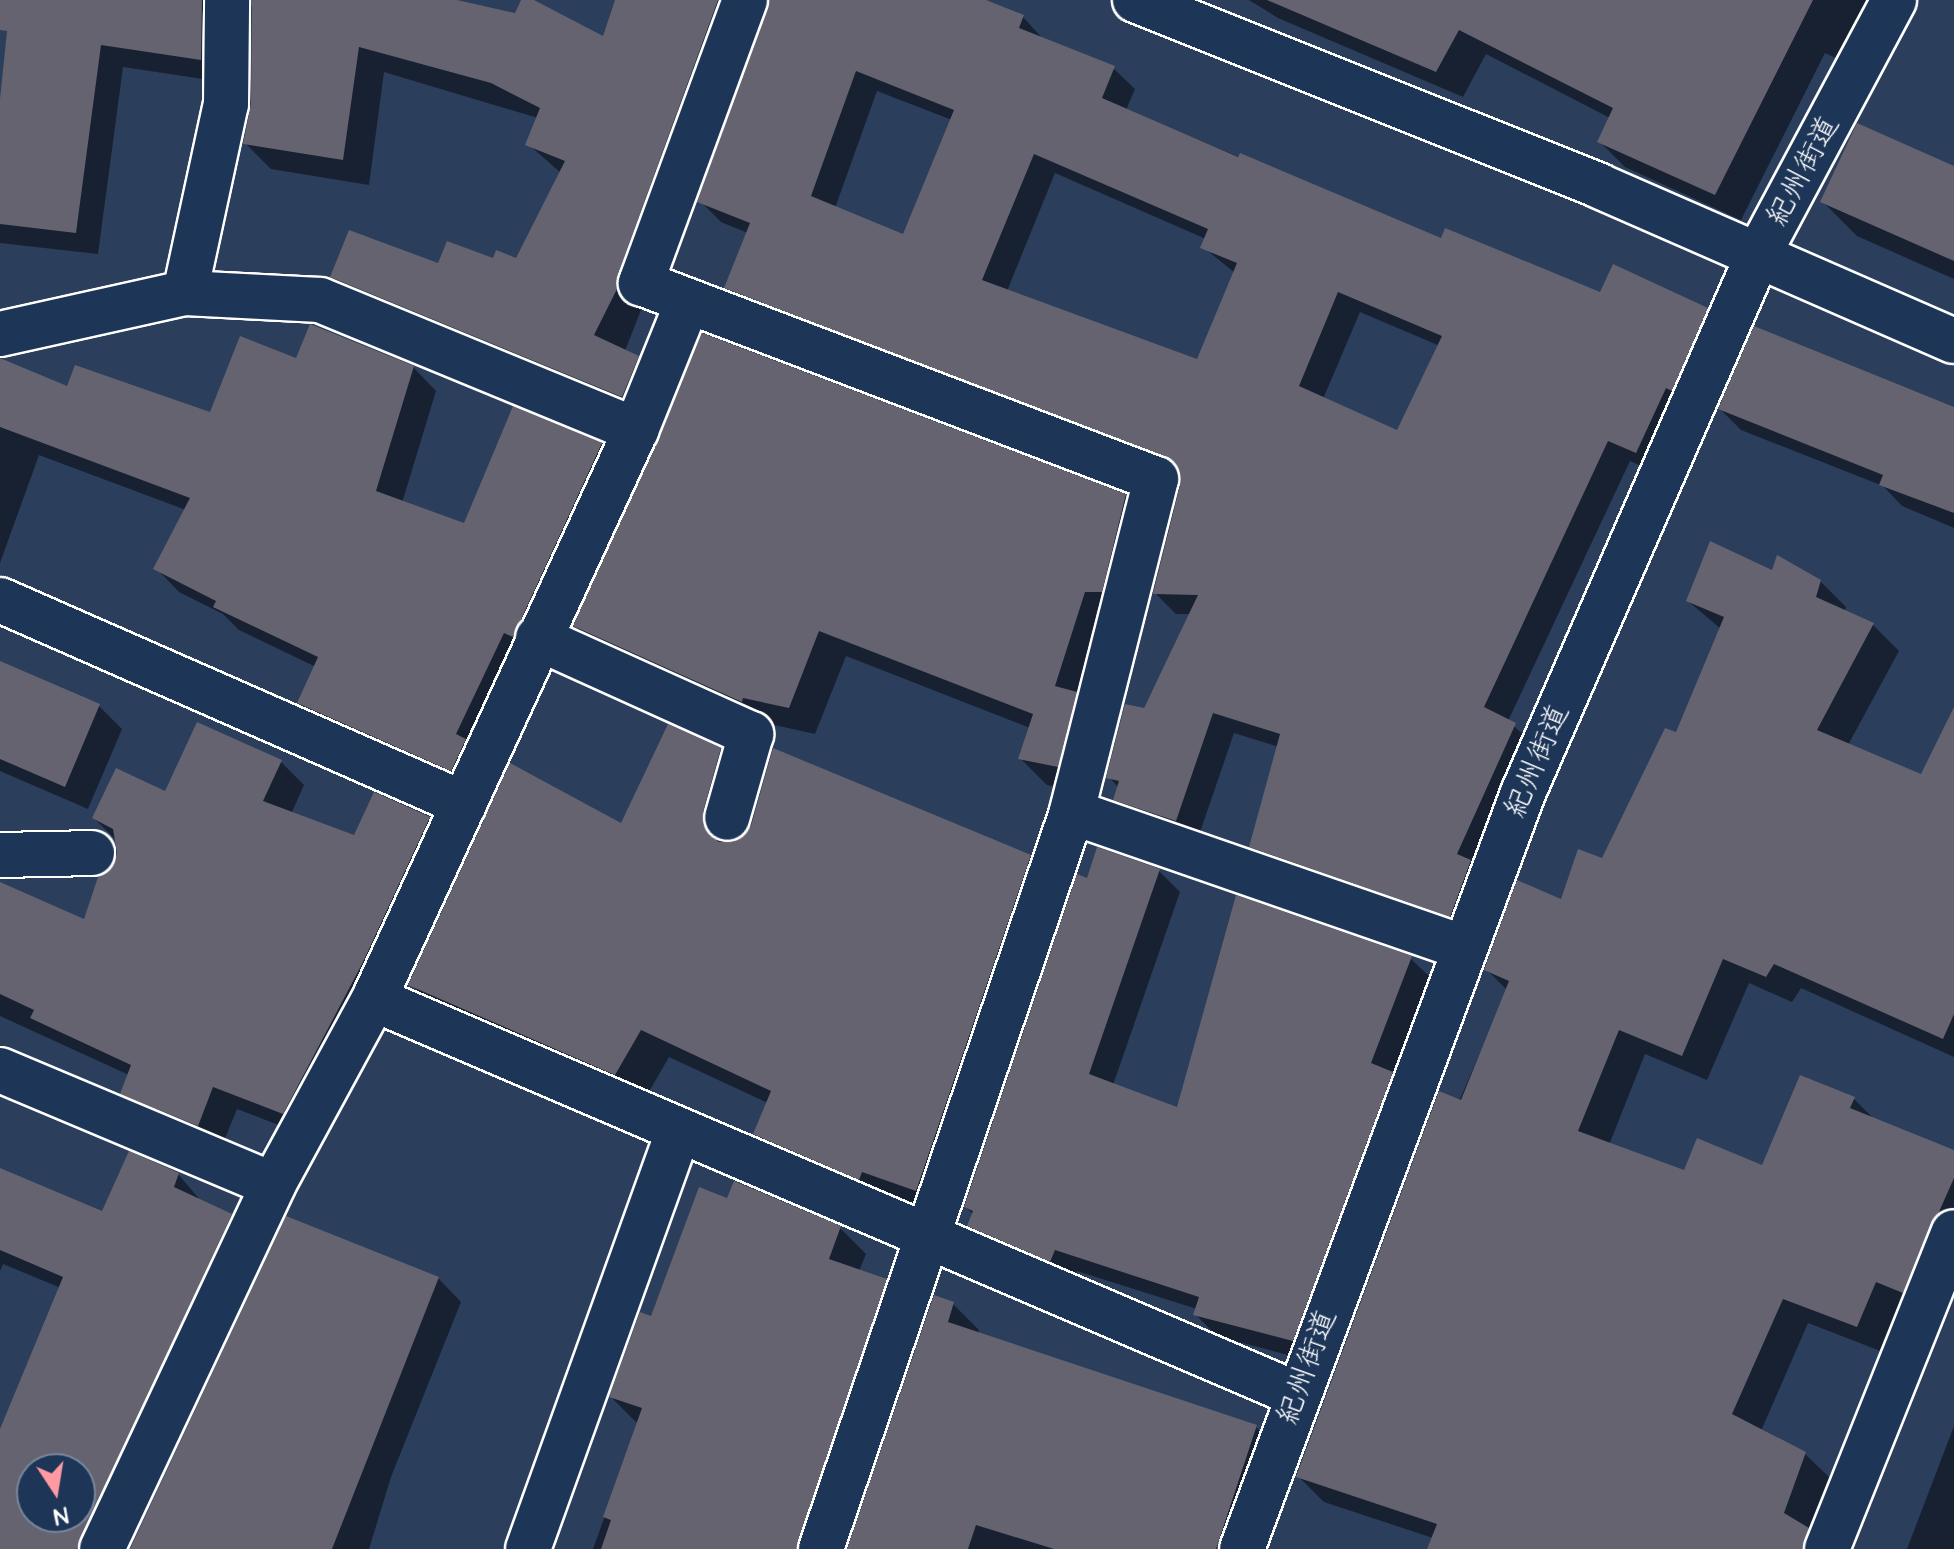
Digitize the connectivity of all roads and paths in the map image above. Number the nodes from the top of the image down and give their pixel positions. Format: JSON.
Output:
{"nodes":[{"id":1,"x":227,"y":0,"type":"edge"},
{"id":2,"x":745,"y":0,"type":"edge"},
{"id":3,"x":1894,"y":0,"type":"edge"},
{"id":4,"x":1157,"y":4,"type":"edge"},
{"id":5,"x":1758,"y":255,"type":"junction"},
{"id":6,"x":185,"y":293,"type":"junction"},
{"id":7,"x":688,"y":301,"type":"junction"},
{"id":8,"x":0,"y":334,"type":"edge"},
{"id":9,"x":1954,"y":341,"type":"edge"},
{"id":10,"x":636,"y":430,"type":"junction"},
{"id":11,"x":0,"y":600,"type":"edge"},
{"id":12,"x":538,"y":638,"type":"junction"},
{"id":13,"x":464,"y":804,"type":"junction"},
{"id":14,"x":1072,"y":812,"type":"junction"},
{"id":15,"x":727,"y":818,"type":"dead end"},
{"id":16,"x":92,"y":853,"type":"dead end"},
{"id":17,"x":0,"y":855,"type":"edge"},
{"id":18,"x":1462,"y":947,"type":"junction"},
{"id":19,"x":374,"y":999,"type":"junction"},
{"id":20,"x":0,"y":1070,"type":"edge"},
{"id":21,"x":678,"y":1132,"type":"junction"},
{"id":22,"x":273,"y":1185,"type":"junction"},
{"id":23,"x":1954,"y":1232,"type":"edge"},
{"id":24,"x":929,"y":1236,"type":"junction"},
{"id":25,"x":1296,"y":1394,"type":"junction"},
{"id":26,"x":102,"y":1549,"type":"edge"},
{"id":27,"x":528,"y":1549,"type":"edge"},
{"id":28,"x":821,"y":1549,"type":"edge"},
{"id":29,"x":1242,"y":1549,"type":"edge"},
{"id":30,"x":1827,"y":1549,"type":"edge"}],
"edges":[{"from":1,"to":6,"type":"street"},
{"from":2,"to":7,"type":"street"},
{"from":3,"to":5,"type":"street","name":"紀州街道"},
{"from":4,"to":5,"type":"street"},
{"from":5,"to":9,"type":"street"},
{"from":5,"to":18,"type":"street","name":"紀州街道"},
{"from":6,"to":8,"type":"street"},
{"from":6,"to":10,"type":"street"},
{"from":7,"to":10,"type":"street"},
{"from":7,"to":14,"type":"street"},
{"from":10,"to":12,"type":"street"},
{"from":11,"to":13,"type":"street"},
{"from":12,"to":13,"type":"street"},
{"from":12,"to":15,"type":"street"},
{"from":13,"to":19,"type":"street"},
{"from":14,"to":18,"type":"street"},
{"from":14,"to":24,"type":"street"},
{"from":16,"to":17,"type":"street"},
{"from":18,"to":25,"type":"street","name":"紀州街道"},
{"from":19,"to":21,"type":"street"},
{"from":19,"to":22,"type":"street"},
{"from":20,"to":22,"type":"street"},
{"from":21,"to":24,"type":"street"},
{"from":21,"to":27,"type":"street"},
{"from":22,"to":26,"type":"street"},
{"from":23,"to":30,"type":"street"},
{"from":24,"to":25,"type":"street"},
{"from":24,"to":28,"type":"street"},
{"from":25,"to":29,"type":"street","name":"紀州街道"}]}
